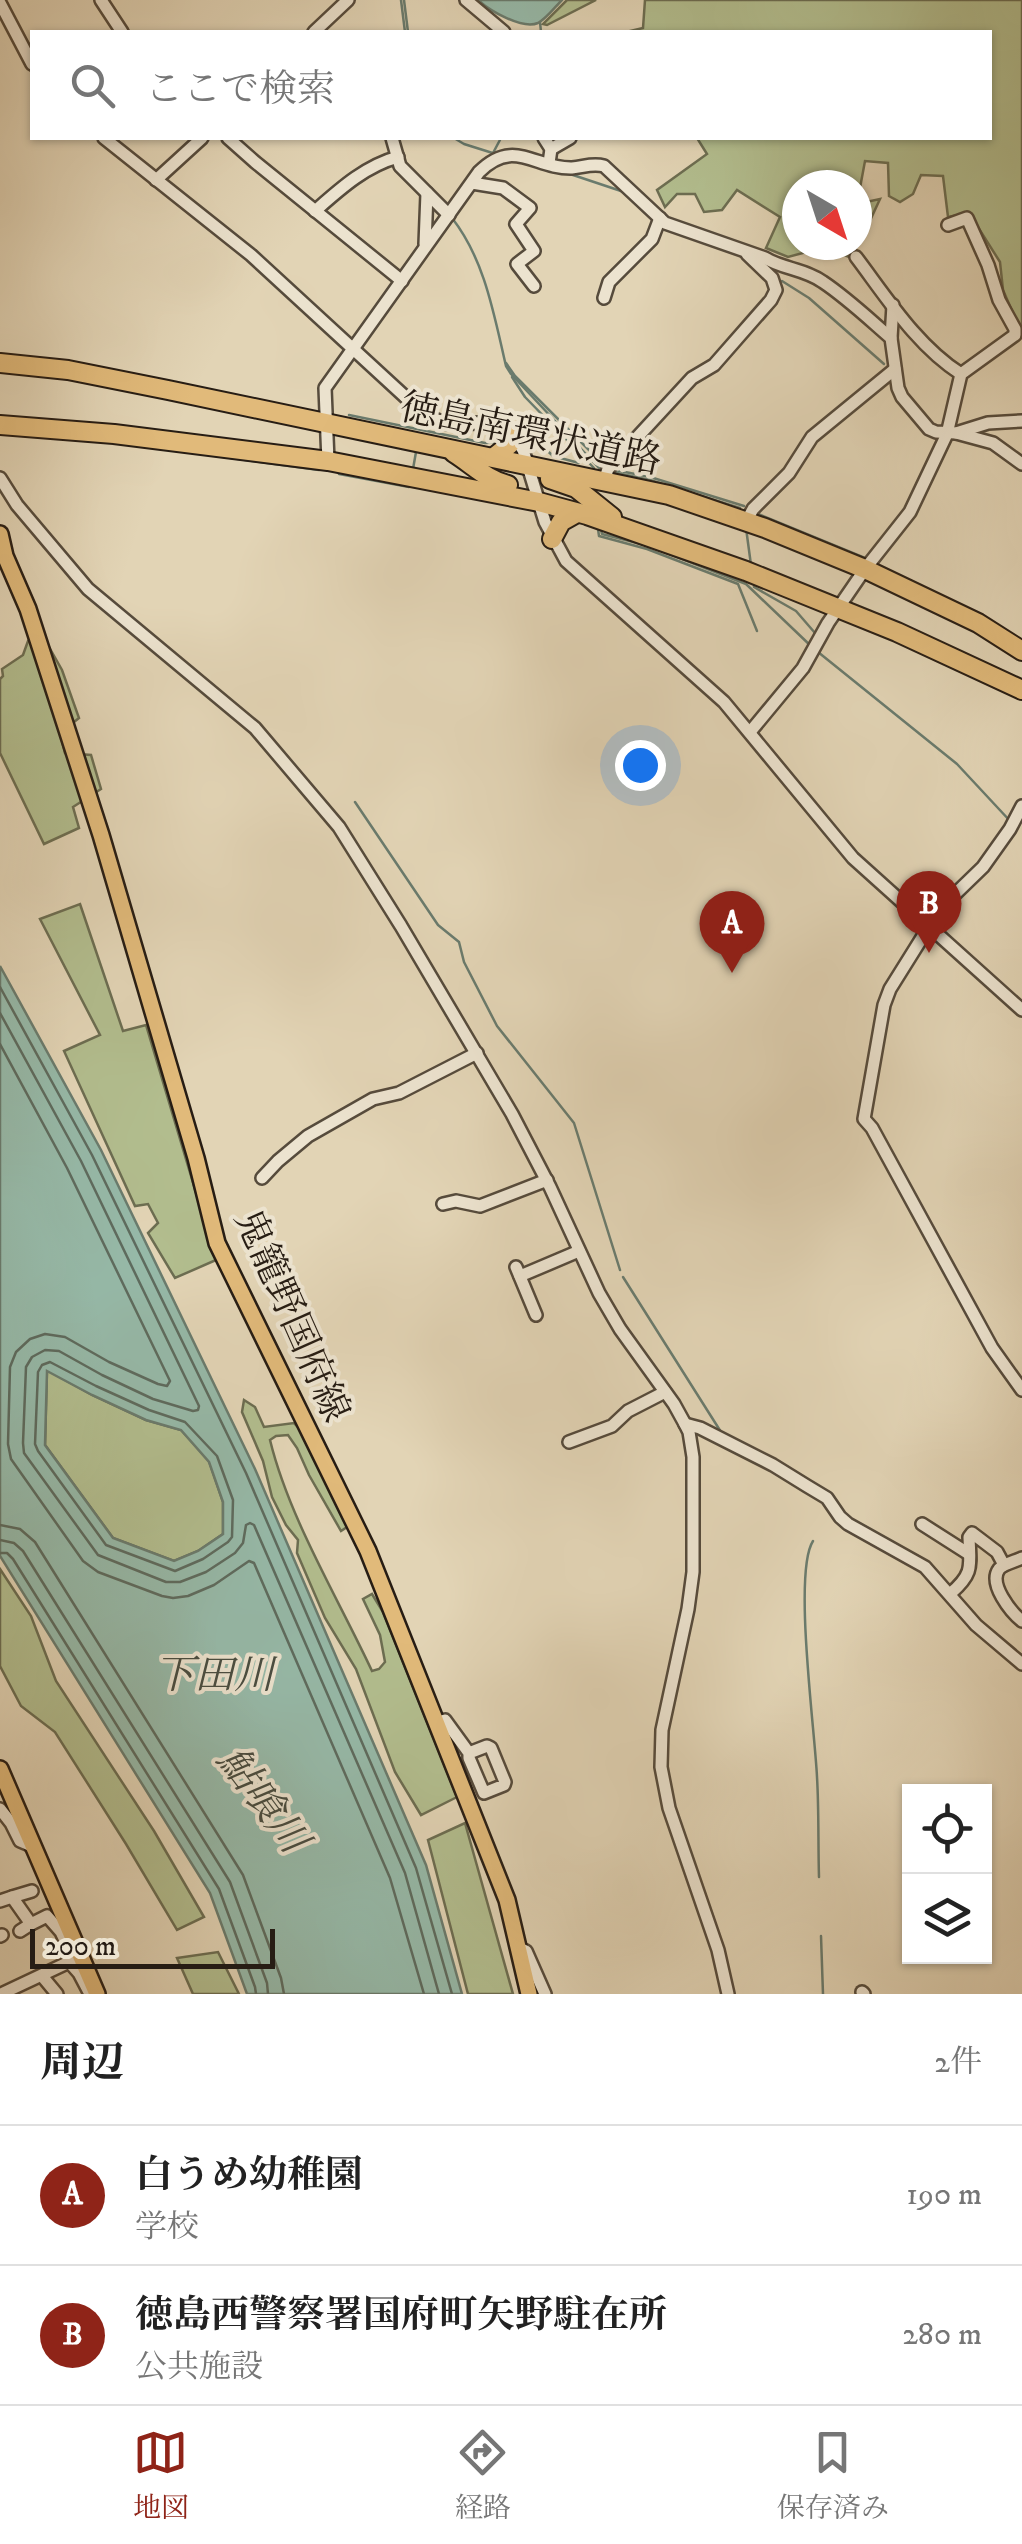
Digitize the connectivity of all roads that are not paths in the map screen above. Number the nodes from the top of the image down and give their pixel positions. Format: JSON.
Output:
{"nodes":[{"id":1,"x":101,"y":0,"type":"edge"},
{"id":2,"x":348,"y":0,"type":"edge"},
{"id":3,"x":466,"y":0,"type":"edge"},
{"id":4,"x":0,"y":3,"type":"edge"},
{"id":5,"x":121,"y":30,"type":"edge"},
{"id":6,"x":316,"y":30,"type":"edge"},
{"id":7,"x":502,"y":30,"type":"edge"},
{"id":8,"x":30,"y":60,"type":"edge"},
{"id":9,"x":106,"y":140,"type":"edge"},
{"id":10,"x":200,"y":140,"type":"edge"},
{"id":11,"x":230,"y":140,"type":"edge"},
{"id":12,"x":393,"y":140,"type":"edge"},
{"id":13,"x":548,"y":150,"type":"edge"},
{"id":14,"x":398,"y":157,"type":"junction"},
{"id":15,"x":156,"y":180,"type":"junction"},
{"id":16,"x":472,"y":183,"type":"junction"},
{"id":17,"x":427,"y":193,"type":"junction"},
{"id":18,"x":315,"y":212,"type":"junction"},
{"id":19,"x":449,"y":215,"type":"junction"},
{"id":20,"x":660,"y":218,"type":"junction"},
{"id":21,"x":948,"y":225,"type":"dead end"},
{"id":22,"x":425,"y":247,"type":"junction"},
{"id":23,"x":744,"y":252,"type":"junction"},
{"id":24,"x":858,"y":260,"type":"edge"},
{"id":25,"x":402,"y":281,"type":"junction"},
{"id":26,"x":534,"y":286,"type":"dead end"},
{"id":27,"x":604,"y":298,"type":"dead end"},
{"id":28,"x":893,"y":305,"type":"junction"},
{"id":29,"x":891,"y":338,"type":"junction"},
{"id":30,"x":355,"y":349,"type":"junction"},
{"id":31,"x":0,"y":363,"type":"edge"},
{"id":32,"x":895,"y":369,"type":"junction"},
{"id":33,"x":961,"y":374,"type":"junction"},
{"id":34,"x":1022,"y":421,"type":"edge"},
{"id":35,"x":0,"y":425,"type":"edge"},
{"id":36,"x":328,"y":425,"type":"junction"},
{"id":37,"x":505,"y":429,"type":"junction"},
{"id":38,"x":951,"y":434,"type":"junction"},
{"id":39,"x":440,"y":446,"type":"junction"},
{"id":40,"x":494,"y":457,"type":"junction"},
{"id":41,"x":328,"y":461,"type":"junction"},
{"id":42,"x":528,"y":464,"type":"junction"},
{"id":43,"x":1022,"y":464,"type":"edge"},
{"id":44,"x":0,"y":478,"type":"edge"},
{"id":45,"x":604,"y":481,"type":"junction"},
{"id":46,"x":539,"y":502,"type":"junction"},
{"id":47,"x":578,"y":513,"type":"junction"},
{"id":48,"x":746,"y":522,"type":"junction"},
{"id":49,"x":628,"y":530,"type":"junction"},
{"id":50,"x":0,"y":534,"type":"edge"},
{"id":51,"x":552,"y":539,"type":"junction"},
{"id":52,"x":866,"y":569,"type":"junction"},
{"id":53,"x":838,"y":609,"type":"junction"},
{"id":54,"x":1022,"y":651,"type":"edge"},
{"id":55,"x":1022,"y":690,"type":"edge"},
{"id":56,"x":750,"y":732,"type":"junction"},
{"id":57,"x":1022,"y":806,"type":"edge"},
{"id":58,"x":930,"y":928,"type":"junction"},
{"id":59,"x":1022,"y":1010,"type":"edge"},
{"id":60,"x":476,"y":1053,"type":"junction"},
{"id":61,"x":262,"y":1178,"type":"dead end"},
{"id":62,"x":547,"y":1180,"type":"junction"},
{"id":63,"x":443,"y":1204,"type":"dead end"},
{"id":64,"x":580,"y":1251,"type":"junction"},
{"id":65,"x":536,"y":1315,"type":"dead end"},
{"id":66,"x":1022,"y":1390,"type":"edge"},
{"id":67,"x":664,"y":1392,"type":"junction"},
{"id":68,"x":685,"y":1424,"type":"junction"},
{"id":69,"x":569,"y":1442,"type":"dead end"},
{"id":70,"x":922,"y":1524,"type":"dead end"},
{"id":71,"x":970,"y":1554,"type":"junction"},
{"id":72,"x":1022,"y":1558,"type":"edge"},
{"id":73,"x":1004,"y":1565,"type":"junction"},
{"id":74,"x":950,"y":1594,"type":"junction"},
{"id":75,"x":1022,"y":1621,"type":"edge"},
{"id":76,"x":1022,"y":1664,"type":"edge"},
{"id":77,"x":436,"y":1723,"type":"junction"},
{"id":78,"x":469,"y":1752,"type":"dead end"},
{"id":79,"x":0,"y":1770,"type":"edge"},
{"id":80,"x":0,"y":1809,"type":"edge"},
{"id":81,"x":34,"y":1847,"type":"junction"},
{"id":82,"x":32,"y":1891,"type":"dead end"},
{"id":83,"x":6,"y":1899,"type":"edge"},
{"id":84,"x":58,"y":1941,"type":"dead end"},
{"id":85,"x":519,"y":1948,"type":"junction"},
{"id":86,"x":74,"y":1960,"type":"junction"},
{"id":87,"x":42,"y":1976,"type":"junction"},
{"id":88,"x":731,"y":1992,"type":"edge"},
{"id":89,"x":0,"y":1994,"type":"edge"},
{"id":90,"x":58,"y":1994,"type":"edge"},
{"id":91,"x":93,"y":1994,"type":"edge"},
{"id":92,"x":529,"y":1994,"type":"edge"},
{"id":93,"x":545,"y":1994,"type":"edge"}],
"edges":[{"from":1,"to":5,"type":"street"},
{"from":2,"to":6,"type":"street"},
{"from":3,"to":7,"type":"street"},
{"from":4,"to":8,"type":"street"},
{"from":9,"to":15,"type":"street"},
{"from":10,"to":15,"type":"street"},
{"from":11,"to":18,"type":"street"},
{"from":12,"to":14,"type":"street"},
{"from":13,"to":16,"type":"street"},
{"from":13,"to":20,"type":"street"},
{"from":14,"to":17,"type":"street"},
{"from":14,"to":18,"type":"street"},
{"from":15,"to":30,"type":"street"},
{"from":16,"to":19,"type":"street"},
{"from":16,"to":26,"type":"street"},
{"from":17,"to":19,"type":"street"},
{"from":17,"to":22,"type":"street"},
{"from":18,"to":25,"type":"street"},
{"from":19,"to":22,"type":"street"},
{"from":20,"to":23,"type":"street"},
{"from":20,"to":27,"type":"street"},
{"from":21,"to":33,"type":"street"},
{"from":22,"to":25,"type":"street"},
{"from":23,"to":29,"type":"street"},
{"from":23,"to":45,"type":"street"},
{"from":24,"to":28,"type":"street"},
{"from":25,"to":30,"type":"street"},
{"from":28,"to":29,"type":"street"},
{"from":28,"to":33,"type":"street"},
{"from":29,"to":32,"type":"street"},
{"from":30,"to":36,"type":"street"},
{"from":30,"to":37,"type":"street"},
{"from":31,"to":36,"type":"highway","name":"徳島南環状道路"},
{"from":32,"to":38,"type":"street"},
{"from":32,"to":48,"type":"street"},
{"from":33,"to":38,"type":"street"},
{"from":34,"to":38,"type":"street"},
{"from":35,"to":41,"type":"highway","name":"徳島南環状道路"},
{"from":36,"to":39,"type":"highway","name":"徳島南環状道路"},
{"from":36,"to":41,"type":"street"},
{"from":37,"to":40,"type":"highway"},
{"from":37,"to":42,"type":"street"},
{"from":38,"to":43,"type":"street"},
{"from":38,"to":52,"type":"street"},
{"from":39,"to":40,"type":"highway","name":"徳島南環状道路"},
{"from":39,"to":46,"type":"highway"},
{"from":40,"to":42,"type":"highway","name":"徳島南環状道路"},
{"from":41,"to":46,"type":"highway","name":"徳島南環状道路"},
{"from":42,"to":45,"type":"highway","name":"徳島南環状道路"},
{"from":42,"to":46,"type":"street"},
{"from":42,"to":49,"type":"highway"},
{"from":44,"to":60,"type":"street"},
{"from":45,"to":48,"type":"highway","name":"徳島南環状道路"},
{"from":46,"to":47,"type":"highway","name":"徳島南環状道路"},
{"from":46,"to":51,"type":"street"},
{"from":47,"to":49,"type":"highway","name":"徳島南環状道路"},
{"from":47,"to":51,"type":"highway"},
{"from":48,"to":52,"type":"highway","name":"徳島南環状道路"},
{"from":49,"to":53,"type":"highway","name":"徳島南環状道路"},
{"from":50,"to":77,"type":"main road","name":"鬼籠野国府線"},
{"from":51,"to":56,"type":"street"},
{"from":52,"to":53,"type":"street"},
{"from":52,"to":54,"type":"highway","name":"徳島南環状道路"},
{"from":53,"to":55,"type":"highway","name":"徳島南環状道路"},
{"from":53,"to":56,"type":"street"},
{"from":56,"to":58,"type":"street"},
{"from":57,"to":58,"type":"street"},
{"from":58,"to":59,"type":"street"},
{"from":58,"to":66,"type":"street"},
{"from":60,"to":61,"type":"street"},
{"from":60,"to":62,"type":"street"},
{"from":62,"to":63,"type":"street"},
{"from":62,"to":64,"type":"street"},
{"from":64,"to":65,"type":"street"},
{"from":64,"to":67,"type":"street"},
{"from":67,"to":68,"type":"street"},
{"from":67,"to":69,"type":"street"},
{"from":68,"to":74,"type":"street"},
{"from":68,"to":88,"type":"street"},
{"from":70,"to":71,"type":"street"},
{"from":71,"to":73,"type":"street"},
{"from":71,"to":74,"type":"street"},
{"from":72,"to":73,"type":"street"},
{"from":73,"to":75,"type":"street"},
{"from":74,"to":76,"type":"street"},
{"from":77,"to":78,"type":"street"},
{"from":77,"to":85,"type":"main road","name":"鬼籠野国府線"},
{"from":79,"to":81,"type":"main road"},
{"from":80,"to":81,"type":"street"},
{"from":81,"to":86,"type":"main road"},
{"from":82,"to":83,"type":"street"},
{"from":83,"to":86,"type":"street"},
{"from":84,"to":86,"type":"street"},
{"from":85,"to":92,"type":"main road","name":"鬼籠野国府線"},
{"from":85,"to":93,"type":"street"},
{"from":86,"to":87,"type":"street"},
{"from":86,"to":91,"type":"main road"},
{"from":87,"to":89,"type":"street"},
{"from":87,"to":90,"type":"street"}]}
